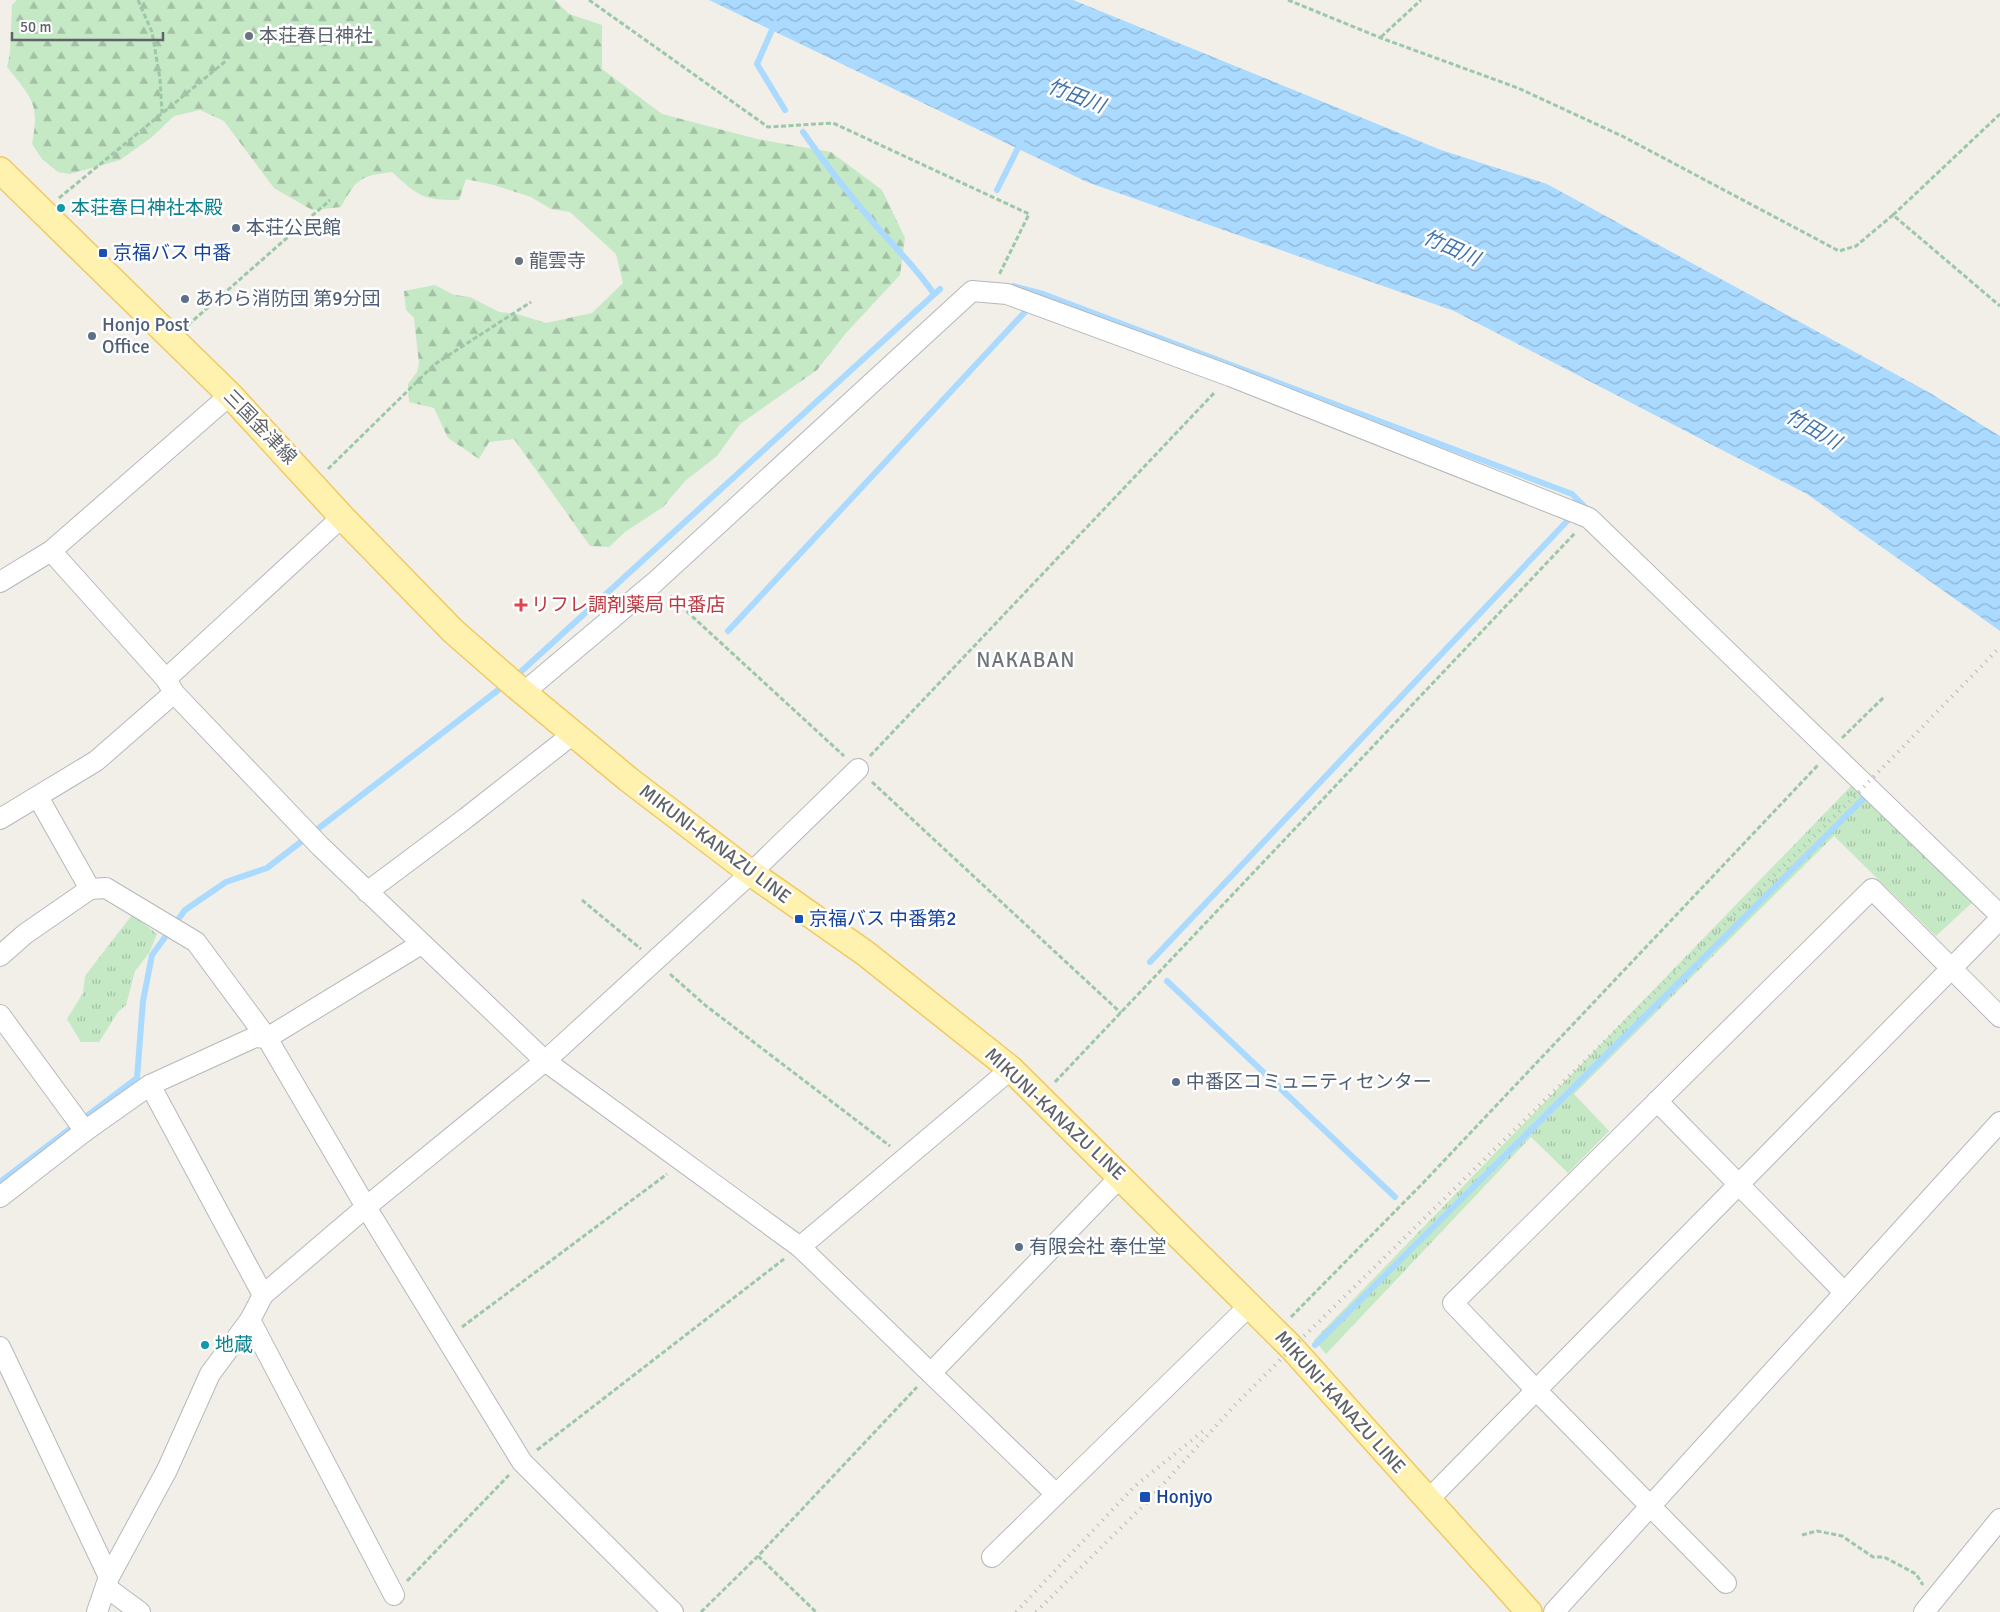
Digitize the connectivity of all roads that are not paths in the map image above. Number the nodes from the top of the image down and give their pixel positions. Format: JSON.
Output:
{"nodes":[{"id":1,"x":0,"y":170,"type":"edge"},
{"id":2,"x":230,"y":395,"type":"junction"},
{"id":3,"x":342,"y":517,"type":"junction"},
{"id":4,"x":51,"y":551,"type":"junction"},
{"id":5,"x":0,"y":582,"type":"edge"},
{"id":6,"x":514,"y":685,"type":"junction"},
{"id":7,"x":170,"y":686,"type":"junction"},
{"id":8,"x":573,"y":734,"type":"junction"},
{"id":9,"x":858,"y":769,"type":"road end"},
{"id":10,"x":38,"y":796,"type":"junction"},
{"id":11,"x":0,"y":819,"type":"edge"},
{"id":12,"x":751,"y":873,"type":"junction"},
{"id":13,"x":90,"y":890,"type":"junction"},
{"id":14,"x":367,"y":892,"type":"junction"},
{"id":15,"x":2000,"y":917,"type":"edge"},
{"id":16,"x":421,"y":944,"type":"junction"},
{"id":17,"x":0,"y":956,"type":"edge"},
{"id":18,"x":1952,"y":968,"type":"junction"},
{"id":19,"x":0,"y":1015,"type":"edge"},
{"id":20,"x":2000,"y":1017,"type":"edge"},
{"id":21,"x":267,"y":1038,"type":"junction"},
{"id":22,"x":545,"y":1061,"type":"junction"},
{"id":23,"x":1011,"y":1069,"type":"junction"},
{"id":24,"x":150,"y":1085,"type":"junction"},
{"id":25,"x":1657,"y":1101,"type":"junction"},
{"id":26,"x":2000,"y":1122,"type":"edge"},
{"id":27,"x":79,"y":1124,"type":"junction"},
{"id":28,"x":1121,"y":1176,"type":"junction"},
{"id":29,"x":1738,"y":1185,"type":"junction"},
{"id":30,"x":0,"y":1196,"type":"edge"},
{"id":31,"x":366,"y":1207,"type":"junction"},
{"id":32,"x":800,"y":1247,"type":"junction"},
{"id":33,"x":1844,"y":1292,"type":"junction"},
{"id":34,"x":264,"y":1295,"type":"junction"},
{"id":35,"x":1250,"y":1305,"type":"junction"},
{"id":36,"x":250,"y":1320,"type":"junction"},
{"id":37,"x":0,"y":1347,"type":"edge"},
{"id":38,"x":931,"y":1373,"type":"junction"},
{"id":39,"x":1535,"y":1390,"type":"junction"},
{"id":40,"x":1056,"y":1494,"type":"junction"},
{"id":41,"x":1428,"y":1500,"type":"junction"},
{"id":42,"x":1652,"y":1506,"type":"junction"},
{"id":43,"x":2000,"y":1519,"type":"edge"},
{"id":44,"x":992,"y":1557,"type":"dead end"},
{"id":45,"x":108,"y":1582,"type":"junction"},
{"id":46,"x":1726,"y":1583,"type":"dead end"},
{"id":47,"x":394,"y":1595,"type":"road end"},
{"id":48,"x":1929,"y":1606,"type":"edge"},
{"id":49,"x":97,"y":1612,"type":"edge"},
{"id":50,"x":140,"y":1612,"type":"edge"},
{"id":51,"x":673,"y":1612,"type":"edge"},
{"id":52,"x":1529,"y":1612,"type":"edge"},
{"id":53,"x":1554,"y":1612,"type":"edge"}],
"edges":[{"from":1,"to":2,"type":"main road","name":"三国金津線"},
{"from":2,"to":3,"type":"main road","name":"三国金津線"},
{"from":2,"to":4,"type":"street"},
{"from":3,"to":6,"type":"main road","name":"三国金津線"},
{"from":3,"to":7,"type":"street"},
{"from":4,"to":5,"type":"street"},
{"from":4,"to":7,"type":"street"},
{"from":6,"to":8,"type":"main road","name":"MIKUNI-KANAZU LINE"},
{"from":6,"to":15,"type":"street"},
{"from":7,"to":10,"type":"street"},
{"from":7,"to":14,"type":"street"},
{"from":8,"to":12,"type":"main road","name":"MIKUNI-KANAZU LINE"},
{"from":8,"to":14,"type":"street"},
{"from":9,"to":12,"type":"street"},
{"from":10,"to":11,"type":"street"},
{"from":10,"to":13,"type":"street"},
{"from":12,"to":22,"type":"street"},
{"from":12,"to":23,"type":"main road","name":"MIKUNI-KANAZU LINE"},
{"from":13,"to":17,"type":"street"},
{"from":13,"to":21,"type":"street"},
{"from":14,"to":16,"type":"street"},
{"from":15,"to":18,"type":"street"},
{"from":16,"to":21,"type":"street"},
{"from":16,"to":22,"type":"street"},
{"from":18,"to":20,"type":"street"},
{"from":18,"to":25,"type":"street"},
{"from":18,"to":29,"type":"street"},
{"from":19,"to":27,"type":"street"},
{"from":21,"to":24,"type":"street"},
{"from":21,"to":31,"type":"street"},
{"from":22,"to":31,"type":"street"},
{"from":22,"to":32,"type":"street"},
{"from":23,"to":28,"type":"main road","name":"MIKUNI-KANAZU LINE"},
{"from":23,"to":32,"type":"street"},
{"from":24,"to":27,"type":"street"},
{"from":24,"to":34,"type":"street"},
{"from":25,"to":29,"type":"street"},
{"from":25,"to":39,"type":"street"},
{"from":26,"to":33,"type":"street"},
{"from":27,"to":30,"type":"street"},
{"from":28,"to":35,"type":"main road","name":"MIKUNI-KANAZU LINE"},
{"from":28,"to":38,"type":"street"},
{"from":29,"to":33,"type":"street"},
{"from":29,"to":39,"type":"street"},
{"from":31,"to":34,"type":"street"},
{"from":31,"to":51,"type":"street"},
{"from":32,"to":38,"type":"street"},
{"from":33,"to":42,"type":"street"},
{"from":34,"to":36,"type":"street"},
{"from":35,"to":40,"type":"street"},
{"from":35,"to":41,"type":"main road","name":"MIKUNI-KANAZU LINE"},
{"from":36,"to":45,"type":"street"},
{"from":36,"to":47,"type":"street"},
{"from":37,"to":45,"type":"street"},
{"from":38,"to":40,"type":"street"},
{"from":39,"to":41,"type":"street"},
{"from":39,"to":42,"type":"street"},
{"from":40,"to":44,"type":"street"},
{"from":41,"to":52,"type":"main road","name":"MIKUNI-KANAZU LINE"},
{"from":42,"to":46,"type":"street"},
{"from":42,"to":53,"type":"street"},
{"from":43,"to":48,"type":"street"},
{"from":45,"to":49,"type":"street"},
{"from":45,"to":50,"type":"street"}]}
